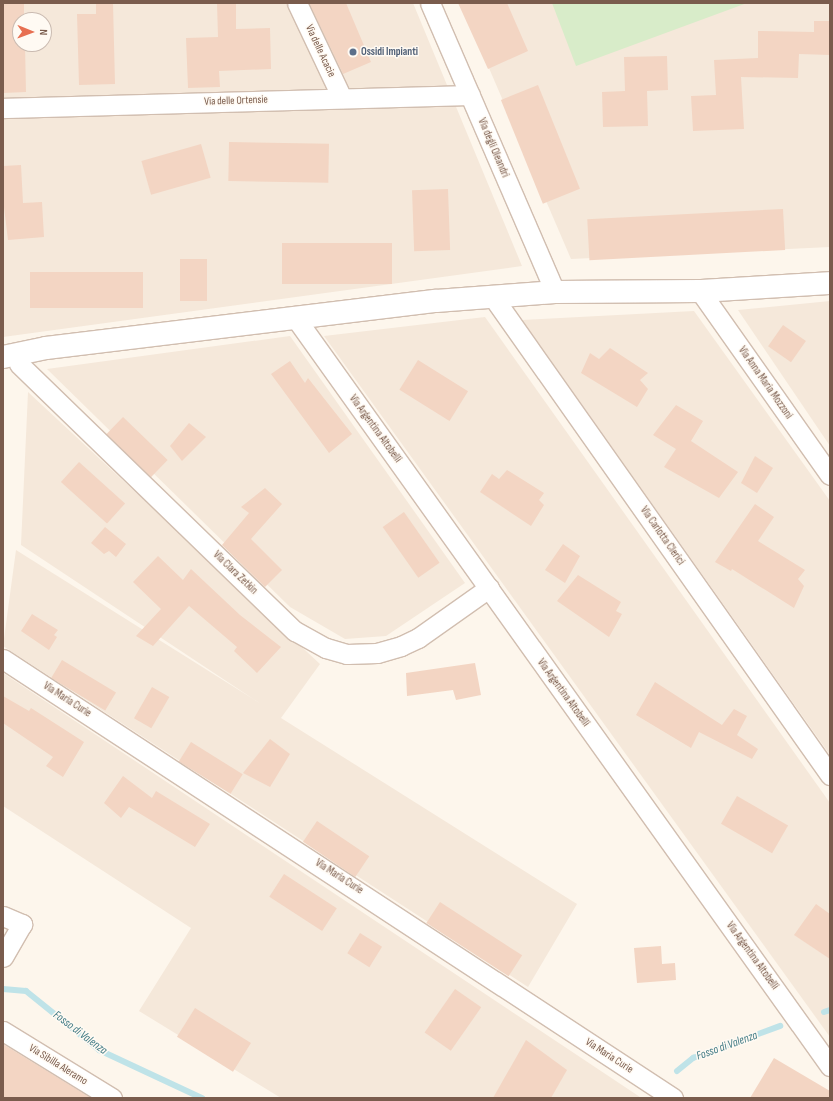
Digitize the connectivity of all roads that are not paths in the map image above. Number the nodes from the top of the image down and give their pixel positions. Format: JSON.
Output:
{"nodes":[{"id":1,"x":297,"y":3,"type":"edge"},
{"id":2,"x":430,"y":3,"type":"edge"},
{"id":3,"x":470,"y":95,"type":"junction"},
{"id":4,"x":342,"y":98,"type":"junction"},
{"id":5,"x":3,"y":108,"type":"edge"},
{"id":6,"x":830,"y":283,"type":"edge"},
{"id":7,"x":700,"y":291,"type":"junction"},
{"id":8,"x":555,"y":292,"type":"junction"},
{"id":9,"x":493,"y":297,"type":"junction"},
{"id":10,"x":296,"y":320,"type":"junction"},
{"id":11,"x":8,"y":363,"type":"edge"},
{"id":12,"x":830,"y":475,"type":"edge"},
{"id":13,"x":489,"y":588,"type":"junction"},
{"id":14,"x":3,"y":658,"type":"edge"},
{"id":15,"x":830,"y":775,"type":"edge"},
{"id":16,"x":3,"y":916,"type":"edge"},
{"id":17,"x":3,"y":957,"type":"edge"},
{"id":18,"x":3,"y":1031,"type":"edge"},
{"id":19,"x":830,"y":1066,"type":"edge"},
{"id":20,"x":112,"y":1098,"type":"edge"},
{"id":21,"x":673,"y":1098,"type":"edge"}],
"edges":[{"from":1,"to":4,"type":"street","name":"Via delle Acacie"},
{"from":2,"to":3,"type":"street","name":"Via degli Oleandri"},
{"from":3,"to":4,"type":"street","name":"Via delle Ortensie"},
{"from":3,"to":8,"type":"street","name":"Via degli Oleandri"},
{"from":4,"to":5,"type":"street","name":"Via delle Ortensie"},
{"from":6,"to":7,"type":"street"},
{"from":7,"to":8,"type":"street"},
{"from":7,"to":12,"type":"street","name":"Via Anna Maria Mozzoni"},
{"from":8,"to":9,"type":"street"},
{"from":9,"to":10,"type":"street"},
{"from":9,"to":15,"type":"street","name":"Via Carlotta Clerici"},
{"from":10,"to":11,"type":"street"},
{"from":10,"to":13,"type":"street","name":"Via Argentina Altobelli"},
{"from":11,"to":13,"type":"street","name":"Via Clara Zetkin"},
{"from":13,"to":19,"type":"street","name":"Via Argentina Altobelli"},
{"from":14,"to":21,"type":"street","name":"Via Maria Curie"},
{"from":16,"to":17,"type":"street"},
{"from":18,"to":20,"type":"street","name":"Via Sibilla Aleramo"}]}
